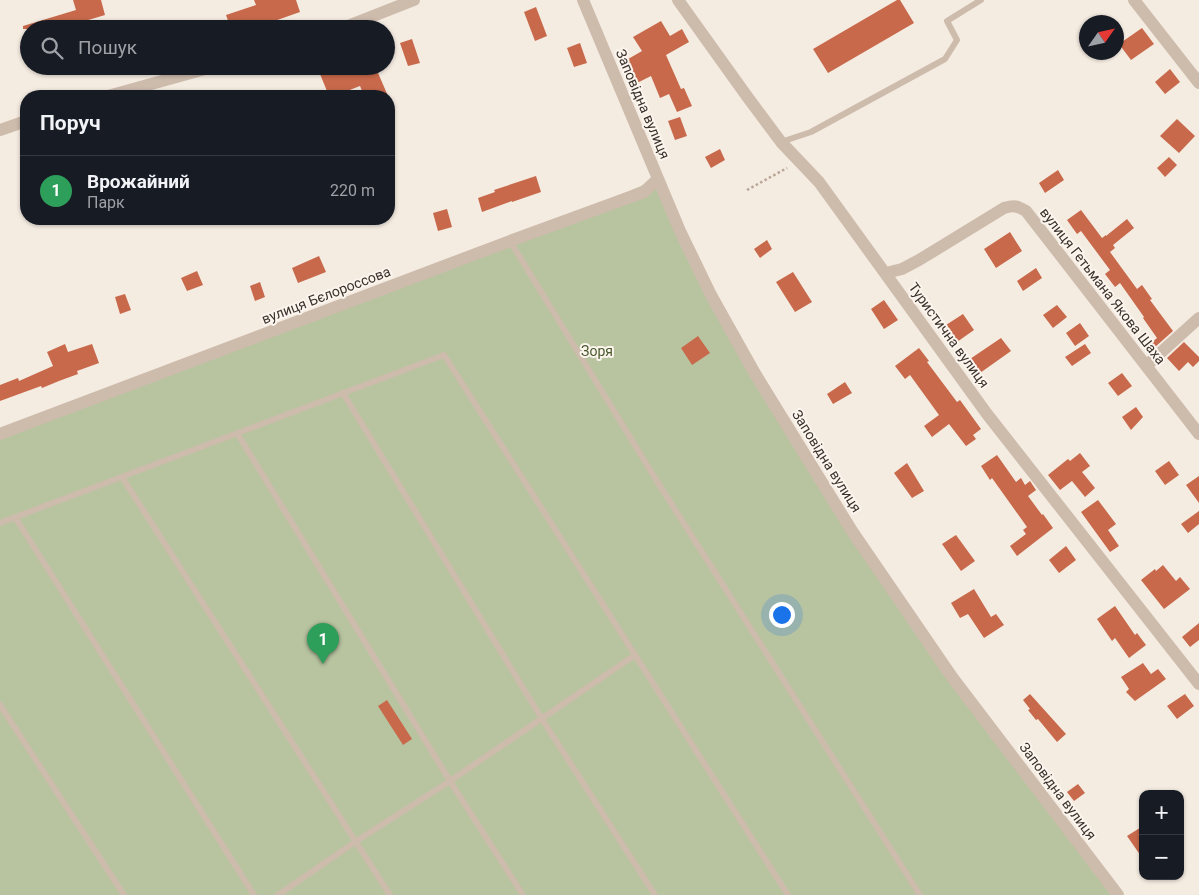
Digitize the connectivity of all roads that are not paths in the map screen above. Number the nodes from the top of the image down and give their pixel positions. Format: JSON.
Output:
{"nodes":[{"id":1,"x":414,"y":0,"type":"edge"},
{"id":2,"x":583,"y":0,"type":"edge"},
{"id":3,"x":678,"y":0,"type":"edge"},
{"id":4,"x":982,"y":0,"type":"edge"},
{"id":5,"x":1134,"y":0,"type":"edge"},
{"id":6,"x":363,"y":20,"type":"edge"},
{"id":7,"x":184,"y":75,"type":"edge"},
{"id":8,"x":1199,"y":83,"type":"edge"},
{"id":9,"x":130,"y":90,"type":"edge"},
{"id":10,"x":20,"y":123,"type":"edge"},
{"id":11,"x":0,"y":130,"type":"edge"},
{"id":12,"x":781,"y":142,"type":"junction"},
{"id":13,"x":658,"y":179,"type":"junction"},
{"id":14,"x":510,"y":241,"type":"junction"},
{"id":15,"x":886,"y":273,"type":"junction"},
{"id":16,"x":1199,"y":318,"type":"edge"},
{"id":17,"x":1146,"y":366,"type":"junction"},
{"id":18,"x":343,"y":393,"type":"junction"},
{"id":19,"x":237,"y":433,"type":"junction"},
{"id":20,"x":0,"y":434,"type":"edge"},
{"id":21,"x":1199,"y":434,"type":"edge"},
{"id":22,"x":122,"y":477,"type":"junction"},
{"id":23,"x":15,"y":517,"type":"junction"},
{"id":24,"x":0,"y":522,"type":"edge"},
{"id":25,"x":635,"y":655,"type":"junction"},
{"id":26,"x":1199,"y":684,"type":"edge"},
{"id":27,"x":0,"y":705,"type":"edge"},
{"id":28,"x":542,"y":719,"type":"junction"},
{"id":29,"x":450,"y":781,"type":"junction"},
{"id":30,"x":355,"y":842,"type":"junction"},
{"id":31,"x":124,"y":895,"type":"edge"},
{"id":32,"x":254,"y":895,"type":"edge"},
{"id":33,"x":278,"y":895,"type":"edge"},
{"id":34,"x":390,"y":895,"type":"edge"},
{"id":35,"x":523,"y":895,"type":"edge"},
{"id":36,"x":655,"y":895,"type":"edge"},
{"id":37,"x":788,"y":895,"type":"edge"},
{"id":38,"x":920,"y":895,"type":"edge"},
{"id":39,"x":1118,"y":895,"type":"edge"}],
"edges":[{"from":1,"to":6,"type":"street"},
{"from":2,"to":13,"type":"street","name":"Заповідна вулиця"},
{"from":3,"to":12,"type":"street","name":"Туристична вулиця"},
{"from":4,"to":12,"type":"lane"},
{"from":5,"to":8,"type":"street"},
{"from":7,"to":9,"type":"street"},
{"from":10,"to":11,"type":"street"},
{"from":12,"to":15,"type":"street","name":"Туристична вулиця"},
{"from":13,"to":14,"type":"street","name":"вулиця Бєлороссова"},
{"from":13,"to":39,"type":"street","name":"Заповідна вулиця"},
{"from":14,"to":20,"type":"street","name":"вулиця Бєлороссова"},
{"from":14,"to":38,"type":"lane"},
{"from":15,"to":17,"type":"street","name":"вулиця Гетьмана Якова Шаха"},
{"from":15,"to":26,"type":"street","name":"Туристична вулиця"},
{"from":16,"to":17,"type":"street"},
{"from":17,"to":21,"type":"street","name":"вулиця Гетьмана Якова Шаха"},
{"from":18,"to":19,"type":"lane"},
{"from":18,"to":25,"type":"lane"},
{"from":18,"to":28,"type":"lane"},
{"from":19,"to":22,"type":"lane"},
{"from":19,"to":29,"type":"lane"},
{"from":22,"to":23,"type":"lane"},
{"from":22,"to":30,"type":"lane"},
{"from":23,"to":24,"type":"lane"},
{"from":23,"to":32,"type":"lane"},
{"from":25,"to":28,"type":"lane"},
{"from":25,"to":37,"type":"lane"},
{"from":27,"to":31,"type":"lane"},
{"from":28,"to":29,"type":"lane"},
{"from":28,"to":36,"type":"lane"},
{"from":29,"to":30,"type":"lane"},
{"from":29,"to":35,"type":"lane"},
{"from":30,"to":33,"type":"lane"},
{"from":30,"to":34,"type":"lane"}]}
